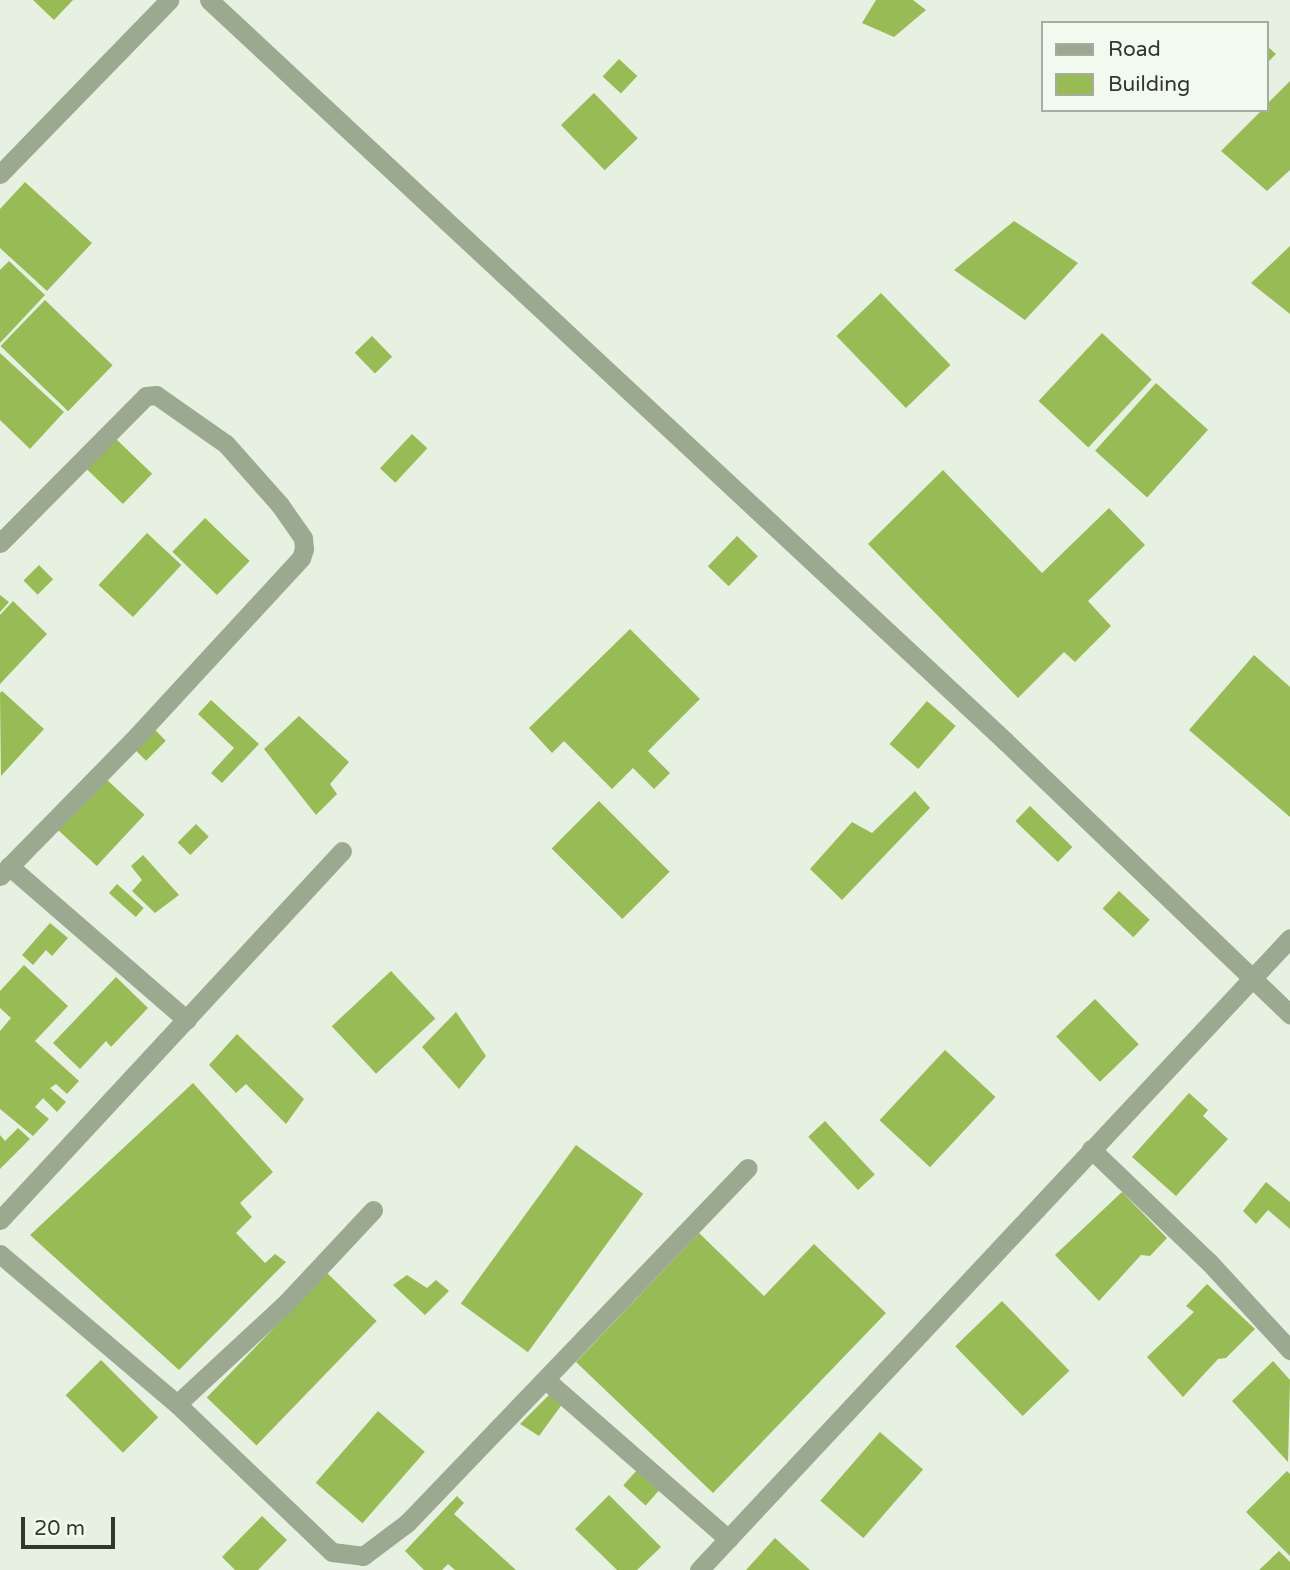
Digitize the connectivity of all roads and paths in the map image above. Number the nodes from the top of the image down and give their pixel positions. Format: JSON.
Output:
{"nodes":[{"id":1,"x":169,"y":0,"type":"edge"},
{"id":2,"x":209,"y":0,"type":"edge"},
{"id":3,"x":0,"y":174,"type":"edge"},
{"id":4,"x":0,"y":543,"type":"edge"},
{"id":5,"x":342,"y":851,"type":"dead end"},
{"id":6,"x":5,"y":871,"type":"edge"},
{"id":7,"x":1290,"y":938,"type":"edge"},
{"id":8,"x":1252,"y":975,"type":"junction"},
{"id":9,"x":1290,"y":1014,"type":"edge"},
{"id":10,"x":187,"y":1020,"type":"junction"},
{"id":11,"x":1091,"y":1149,"type":"junction"},
{"id":12,"x":748,"y":1168,"type":"dead end"},
{"id":13,"x":373,"y":1210,"type":"dead end"},
{"id":14,"x":0,"y":1220,"type":"edge"},
{"id":15,"x":0,"y":1254,"type":"edge"},
{"id":16,"x":1290,"y":1350,"type":"edge"},
{"id":17,"x":546,"y":1380,"type":"junction"},
{"id":18,"x":177,"y":1404,"type":"junction"},
{"id":19,"x":728,"y":1539,"type":"junction"},
{"id":20,"x":699,"y":1570,"type":"edge"}],
"edges":[{"from":1,"to":3,"type":"street"},
{"from":2,"to":8,"type":"street"},
{"from":4,"to":6,"type":"street"},
{"from":5,"to":10,"type":"street"},
{"from":6,"to":10,"type":"street"},
{"from":7,"to":8,"type":"street"},
{"from":8,"to":9,"type":"street"},
{"from":8,"to":11,"type":"street"},
{"from":10,"to":14,"type":"street"},
{"from":11,"to":16,"type":"street"},
{"from":11,"to":19,"type":"street"},
{"from":12,"to":17,"type":"street"},
{"from":13,"to":18,"type":"street"},
{"from":15,"to":18,"type":"street"},
{"from":17,"to":18,"type":"street"},
{"from":17,"to":19,"type":"street"},
{"from":19,"to":20,"type":"street"}]}
